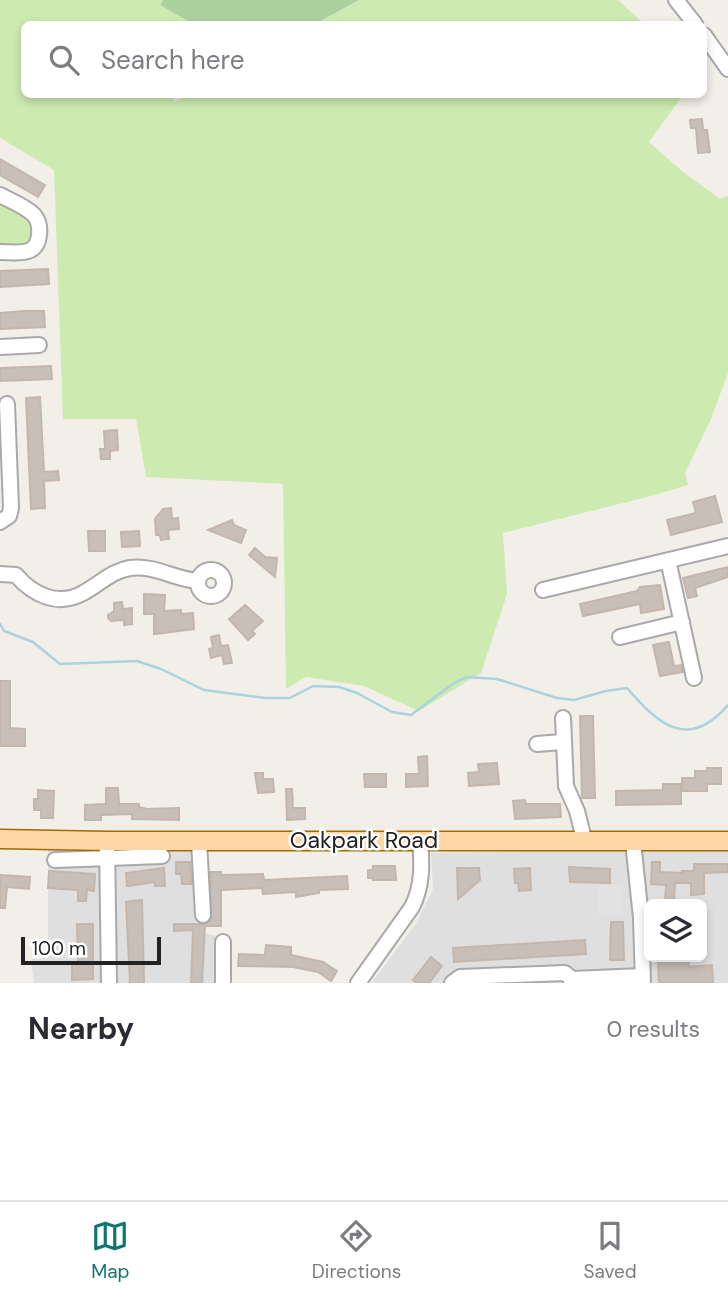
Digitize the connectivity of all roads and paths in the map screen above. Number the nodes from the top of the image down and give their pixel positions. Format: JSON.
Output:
{"nodes":[{"id":1,"x":676,"y":0,"type":"edge"},
{"id":2,"x":693,"y":21,"type":"edge"},
{"id":3,"x":707,"y":39,"type":"edge"},
{"id":4,"x":728,"y":69,"type":"edge"},
{"id":5,"x":0,"y":195,"type":"edge"},
{"id":6,"x":0,"y":252,"type":"edge"},
{"id":7,"x":39,"y":345,"type":"dead end"},
{"id":8,"x":0,"y":347,"type":"edge"},
{"id":9,"x":7,"y":404,"type":"dead end"},
{"id":10,"x":4,"y":458,"type":"edge"},
{"id":11,"x":0,"y":522,"type":"edge"},
{"id":12,"x":728,"y":546,"type":"edge"},
{"id":13,"x":668,"y":560,"type":"junction"},
{"id":14,"x":0,"y":575,"type":"edge"},
{"id":15,"x":198,"y":581,"type":"dead end"},
{"id":16,"x":543,"y":590,"type":"dead end"},
{"id":17,"x":682,"y":622,"type":"junction"},
{"id":18,"x":620,"y":637,"type":"dead end"},
{"id":19,"x":694,"y":678,"type":"dead end"},
{"id":20,"x":563,"y":718,"type":"dead end"},
{"id":21,"x":562,"y":742,"type":"junction"},
{"id":22,"x":537,"y":744,"type":"dead end"},
{"id":23,"x":0,"y":839,"type":"edge"},
{"id":24,"x":584,"y":839,"type":"junction"},
{"id":25,"x":420,"y":840,"type":"junction"},
{"id":26,"x":199,"y":841,"type":"junction"},
{"id":27,"x":633,"y":841,"type":"junction"},
{"id":28,"x":728,"y":841,"type":"edge"},
{"id":29,"x":107,"y":849,"type":"junction"},
{"id":30,"x":162,"y":856,"type":"dead end"},
{"id":31,"x":55,"y":860,"type":"dead end"},
{"id":32,"x":203,"y":915,"type":"dead end"},
{"id":33,"x":223,"y":942,"type":"dead end"},
{"id":34,"x":643,"y":979,"type":"edge"},
{"id":35,"x":572,"y":981,"type":"edge"},
{"id":36,"x":109,"y":983,"type":"edge"},
{"id":37,"x":223,"y":983,"type":"edge"},
{"id":38,"x":358,"y":983,"type":"edge"},
{"id":39,"x":452,"y":983,"type":"edge"}],
"edges":[{"from":1,"to":2,"type":"street"},
{"from":3,"to":4,"type":"street"},
{"from":5,"to":6,"type":"street"},
{"from":7,"to":8,"type":"street"},
{"from":9,"to":10,"type":"street"},
{"from":10,"to":11,"type":"street"},
{"from":12,"to":13,"type":"street"},
{"from":13,"to":16,"type":"street"},
{"from":13,"to":17,"type":"street"},
{"from":14,"to":15,"type":"street"},
{"from":17,"to":18,"type":"street"},
{"from":17,"to":19,"type":"street"},
{"from":20,"to":21,"type":"street"},
{"from":21,"to":22,"type":"street"},
{"from":21,"to":24,"type":"street"},
{"from":23,"to":29,"type":"main road","name":"Oakpark Road"},
{"from":24,"to":25,"type":"main road","name":"Oakpark Road"},
{"from":24,"to":27,"type":"main road","name":"Oakpark Road"},
{"from":25,"to":26,"type":"main road","name":"Oakpark Road"},
{"from":25,"to":38,"type":"street"},
{"from":26,"to":29,"type":"main road","name":"Oakpark Road"},
{"from":26,"to":32,"type":"street"},
{"from":27,"to":28,"type":"main road","name":"Oakpark Road"},
{"from":27,"to":34,"type":"street"},
{"from":29,"to":30,"type":"street"},
{"from":29,"to":31,"type":"street"},
{"from":29,"to":36,"type":"street"},
{"from":33,"to":37,"type":"street"},
{"from":34,"to":35,"type":"street"},
{"from":35,"to":39,"type":"street"}]}
